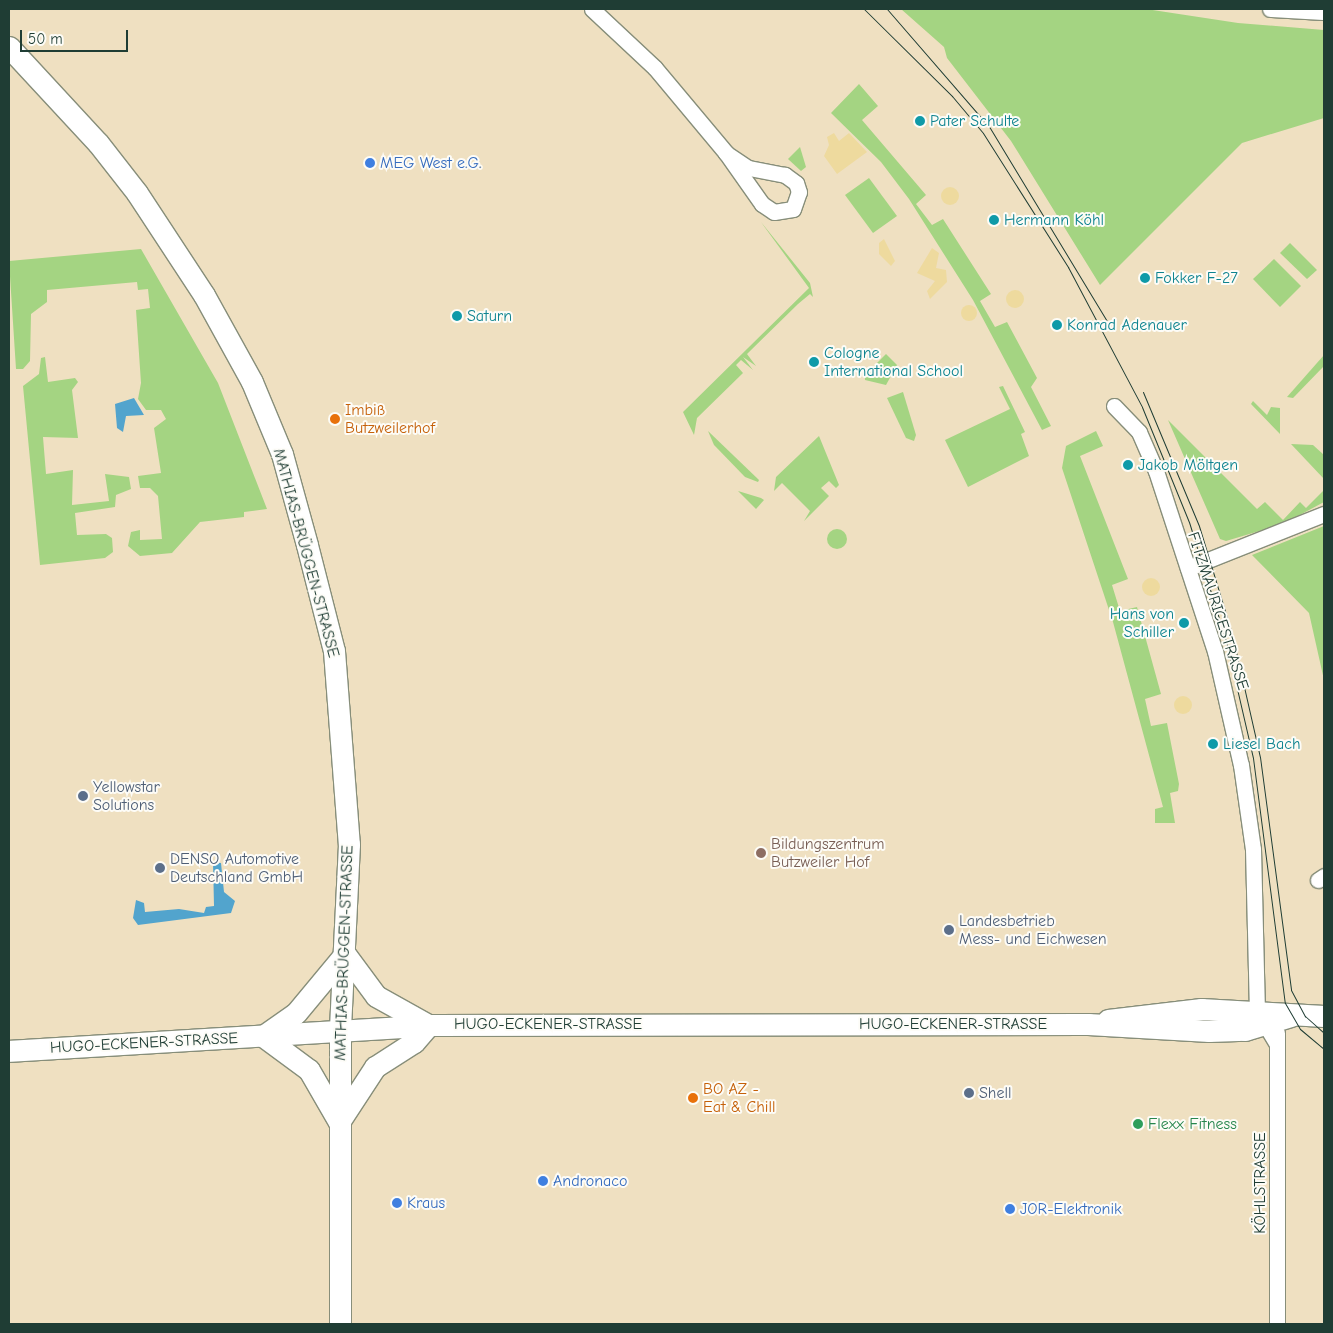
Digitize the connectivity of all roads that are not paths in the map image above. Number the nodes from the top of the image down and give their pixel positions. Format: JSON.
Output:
{"nodes":[{"id":1,"x":592,"y":9,"type":"edge"},
{"id":2,"x":1270,"y":9,"type":"edge"},
{"id":3,"x":1324,"y":12,"type":"edge"},
{"id":4,"x":9,"y":47,"type":"edge"},
{"id":5,"x":726,"y":152,"type":"junction"},
{"id":6,"x":1114,"y":406,"type":"dead end"},
{"id":7,"x":1324,"y":514,"type":"edge"},
{"id":8,"x":1188,"y":568,"type":"junction"},
{"id":9,"x":345,"y":954,"type":"junction"},
{"id":10,"x":1291,"y":1016,"type":"junction"},
{"id":11,"x":1324,"y":1016,"type":"edge"},
{"id":12,"x":1256,"y":1021,"type":"junction"},
{"id":13,"x":1088,"y":1024,"type":"junction"},
{"id":14,"x":429,"y":1025,"type":"junction"},
{"id":15,"x":340,"y":1030,"type":"junction"},
{"id":16,"x":263,"y":1036,"type":"junction"},
{"id":17,"x":9,"y":1051,"type":"edge"},
{"id":18,"x":339,"y":1122,"type":"junction"},
{"id":19,"x":340,"y":1324,"type":"edge"},
{"id":20,"x":1277,"y":1324,"type":"edge"}],
"edges":[{"from":1,"to":5,"type":"street"},
{"from":2,"to":3,"type":"street"},
{"from":4,"to":9,"type":"street","name":"MATHIAS-BRÜGGEN-STRASSE"},
{"from":5,"to":5,"type":"street"},
{"from":6,"to":8,"type":"street","name":"FITZMAURICESTRASSE"},
{"from":7,"to":8,"type":"street"},
{"from":8,"to":12,"type":"street","name":"FITZMAURICESTRASSE"},
{"from":9,"to":14,"type":"street"},
{"from":9,"to":15,"type":"street","name":"MATHIAS-BRÜGGEN-STRASSE"},
{"from":9,"to":16,"type":"street"},
{"from":10,"to":11,"type":"street","name":"HUGO-ECKENER-STRASSE"},
{"from":10,"to":12,"type":"street","name":"HUGO-ECKENER-STRASSE"},
{"from":10,"to":12,"type":"street","name":"KÖHLSTRASSE"},
{"from":12,"to":13,"type":"street","name":"HUGO-ECKENER-STRASSE"},
{"from":12,"to":13,"type":"street","name":"HUGO-ECKENER-STRASSE"},
{"from":12,"to":20,"type":"street","name":"KÖHLSTRASSE"},
{"from":13,"to":14,"type":"street","name":"HUGO-ECKENER-STRASSE"},
{"from":14,"to":15,"type":"street","name":"HUGO-ECKENER-STRASSE"},
{"from":14,"to":18,"type":"street"},
{"from":15,"to":16,"type":"street","name":"HUGO-ECKENER-STRASSE"},
{"from":15,"to":18,"type":"street","name":"MATHIAS-BRÜGGEN-STRASSE"},
{"from":16,"to":17,"type":"street","name":"HUGO-ECKENER-STRASSE"},
{"from":16,"to":18,"type":"street"},
{"from":18,"to":19,"type":"street","name":"MATHIAS-BRÜGGEN-STRASSE"}]}
